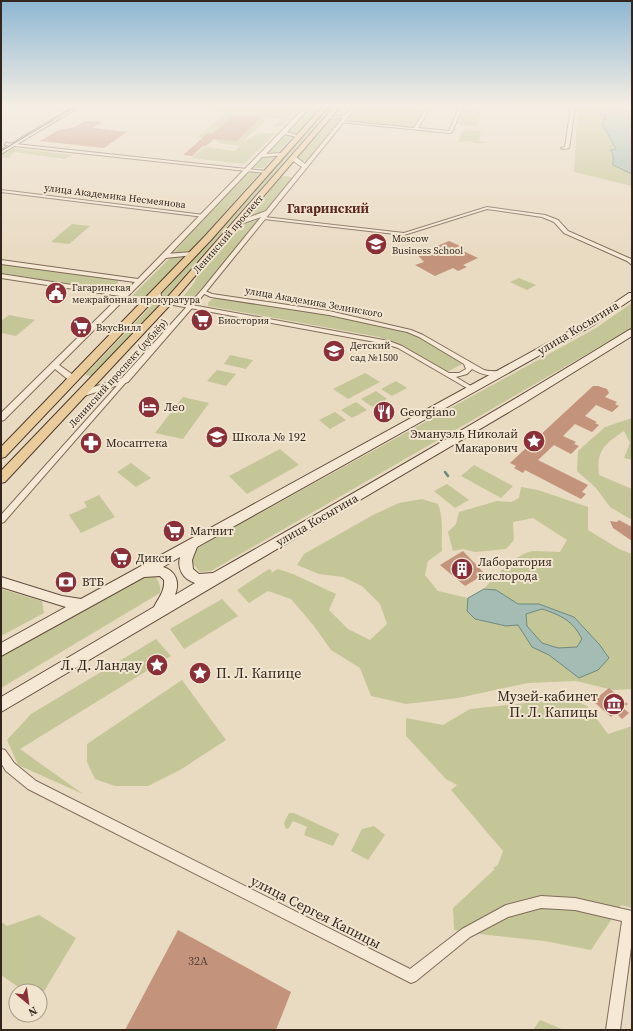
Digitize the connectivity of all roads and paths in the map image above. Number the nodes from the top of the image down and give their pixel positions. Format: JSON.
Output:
{"nodes":[{"id":1,"x":109,"y":155,"type":"edge"},
{"id":2,"x":271,"y":155,"type":"edge"},
{"id":3,"x":282,"y":155,"type":"edge"},
{"id":4,"x":296,"y":155,"type":"edge"},
{"id":5,"x":315,"y":155,"type":"edge"},
{"id":6,"x":261,"y":156,"type":"joint"},
{"id":7,"x":294,"y":158,"type":"junction"},
{"id":8,"x":305,"y":167,"type":"junction"},
{"id":9,"x":248,"y":170,"type":"junction"},
{"id":10,"x":266,"y":172,"type":"junction"},
{"id":11,"x":1,"y":191,"type":"edge"},
{"id":12,"x":269,"y":212,"type":"junction"},
{"id":13,"x":204,"y":216,"type":"junction"},
{"id":14,"x":264,"y":218,"type":"junction"},
{"id":15,"x":238,"y":223,"type":"junction"},
{"id":16,"x":193,"y":254,"type":"junction"},
{"id":17,"x":166,"y":256,"type":"junction"},
{"id":18,"x":1,"y":262,"type":"edge"},
{"id":19,"x":632,"y":263,"type":"edge"},
{"id":20,"x":1,"y":276,"type":"edge"},
{"id":21,"x":119,"y":279,"type":"junction"},
{"id":22,"x":140,"y":281,"type":"junction"},
{"id":23,"x":158,"y":291,"type":"junction"},
{"id":24,"x":105,"y":292,"type":"junction"},
{"id":25,"x":203,"y":292,"type":"junction"},
{"id":26,"x":126,"y":295,"type":"junction"},
{"id":27,"x":221,"y":296,"type":"junction"},
{"id":28,"x":632,"y":296,"type":"edge"},
{"id":29,"x":168,"y":302,"type":"junction"},
{"id":30,"x":190,"y":306,"type":"junction"},
{"id":31,"x":211,"y":310,"type":"junction"},
{"id":32,"x":632,"y":332,"type":"edge"},
{"id":33,"x":467,"y":363,"type":"junction"},
{"id":34,"x":55,"y":366,"type":"junction"},
{"id":35,"x":500,"y":373,"type":"junction"},
{"id":36,"x":447,"y":374,"type":"junction"},
{"id":37,"x":73,"y":379,"type":"junction"},
{"id":38,"x":126,"y":380,"type":"junction"},
{"id":39,"x":472,"y":389,"type":"junction"},
{"id":40,"x":82,"y":394,"type":"junction"},
{"id":41,"x":1,"y":418,"type":"edge"},
{"id":42,"x":1,"y":454,"type":"edge"},
{"id":43,"x":1,"y":479,"type":"edge"},
{"id":44,"x":1,"y":520,"type":"edge"},
{"id":45,"x":192,"y":545,"type":"junction"},
{"id":46,"x":139,"y":574,"type":"junction"},
{"id":47,"x":219,"y":576,"type":"junction"},
{"id":48,"x":1,"y":582,"type":"edge"},
{"id":49,"x":84,"y":605,"type":"junction"},
{"id":50,"x":158,"y":611,"type":"junction"},
{"id":51,"x":1,"y":650,"type":"edge"},
{"id":52,"x":1,"y":705,"type":"edge"},
{"id":53,"x":1,"y":754,"type":"edge"},
{"id":54,"x":631,"y":916,"type":"edge"},
{"id":55,"x":613,"y":1030,"type":"edge"}],
"edges":[{"from":1,"to":9,"type":"street"},
{"from":2,"to":6,"type":"street"},
{"from":3,"to":10,"type":"main road","name":"Ленинский проспект"},
{"from":4,"to":7,"type":"main road","name":"Ленинский проспект"},
{"from":5,"to":8,"type":"street","name":"Ленинский проспект (дублёр)"},
{"from":6,"to":9,"type":"street"},
{"from":7,"to":8,"type":"street"},
{"from":7,"to":15,"type":"main road","name":"Ленинский проспект"},
{"from":8,"to":12,"type":"street","name":"Ленинский проспект (дублёр)"},
{"from":9,"to":10,"type":"street"},
{"from":9,"to":13,"type":"street"},
{"from":10,"to":16,"type":"main road","name":"Ленинский проспект"},
{"from":11,"to":13,"type":"street","name":"улица Академика Несмеянова"},
{"from":12,"to":14,"type":"street","name":"Ленинский проспект (дублёр)"},
{"from":12,"to":15,"type":"street"},
{"from":13,"to":17,"type":"street"},
{"from":14,"to":19,"type":"street"},
{"from":14,"to":25,"type":"street","name":"Ленинский проспект (дублёр)"},
{"from":15,"to":29,"type":"main road","name":"Ленинский проспект"},
{"from":16,"to":17,"type":"street"},
{"from":16,"to":23,"type":"main road","name":"Ленинский проспект"},
{"from":17,"to":22,"type":"street"},
{"from":18,"to":21,"type":"street"},
{"from":20,"to":24,"type":"street"},
{"from":21,"to":22,"type":"street"},
{"from":21,"to":24,"type":"street"},
{"from":22,"to":26,"type":"street"},
{"from":23,"to":29,"type":"street"},
{"from":23,"to":37,"type":"main road","name":"Ленинский проспект"},
{"from":24,"to":26,"type":"street"},
{"from":25,"to":27,"type":"street","name":"улица Академика Зелинского"},
{"from":25,"to":30,"type":"street","name":"Ленинский проспект (дублёр)"},
{"from":26,"to":34,"type":"street"},
{"from":27,"to":31,"type":"street","name":"улица Академика Зелинского"},
{"from":27,"to":33,"type":"street","name":"улица Академика Зелинского"},
{"from":28,"to":35,"type":"main road","name":"улица Косыгина"},
{"from":29,"to":30,"type":"street"},
{"from":29,"to":40,"type":"main road","name":"Ленинский проспект"},
{"from":30,"to":31,"type":"street"},
{"from":30,"to":38,"type":"street","name":"Ленинский проспект (дублёр)"},
{"from":31,"to":36,"type":"street"},
{"from":32,"to":47,"type":"main road","name":"улица Косыгина"},
{"from":33,"to":35,"type":"street","name":"улица Академика Зелинского"},
{"from":33,"to":36,"type":"street"},
{"from":34,"to":37,"type":"street"},
{"from":34,"to":41,"type":"street"},
{"from":35,"to":39,"type":"main road","name":"улица Косыгина"},
{"from":36,"to":39,"type":"street"},
{"from":37,"to":42,"type":"main road","name":"Ленинский проспект"},
{"from":38,"to":40,"type":"street"},
{"from":38,"to":44,"type":"street","name":"Ленинский проспект (дублёр)"},
{"from":39,"to":45,"type":"main road","name":"улица Косыгина"},
{"from":40,"to":43,"type":"main road","name":"Ленинский проспект"},
{"from":45,"to":46,"type":"main road","name":"улица Косыгина"},
{"from":45,"to":47,"type":"main road"},
{"from":46,"to":49,"type":"main road","name":"улица Косыгина"},
{"from":46,"to":50,"type":"main road"},
{"from":47,"to":50,"type":"main road","name":"улица Косыгина"},
{"from":48,"to":49,"type":"main road"},
{"from":49,"to":51,"type":"main road","name":"улица Косыгина"},
{"from":50,"to":52,"type":"main road","name":"улица Косыгина"},
{"from":53,"to":54,"type":"street","name":"улица Сергея Капицы"},
{"from":54,"to":55,"type":"street"}]}
